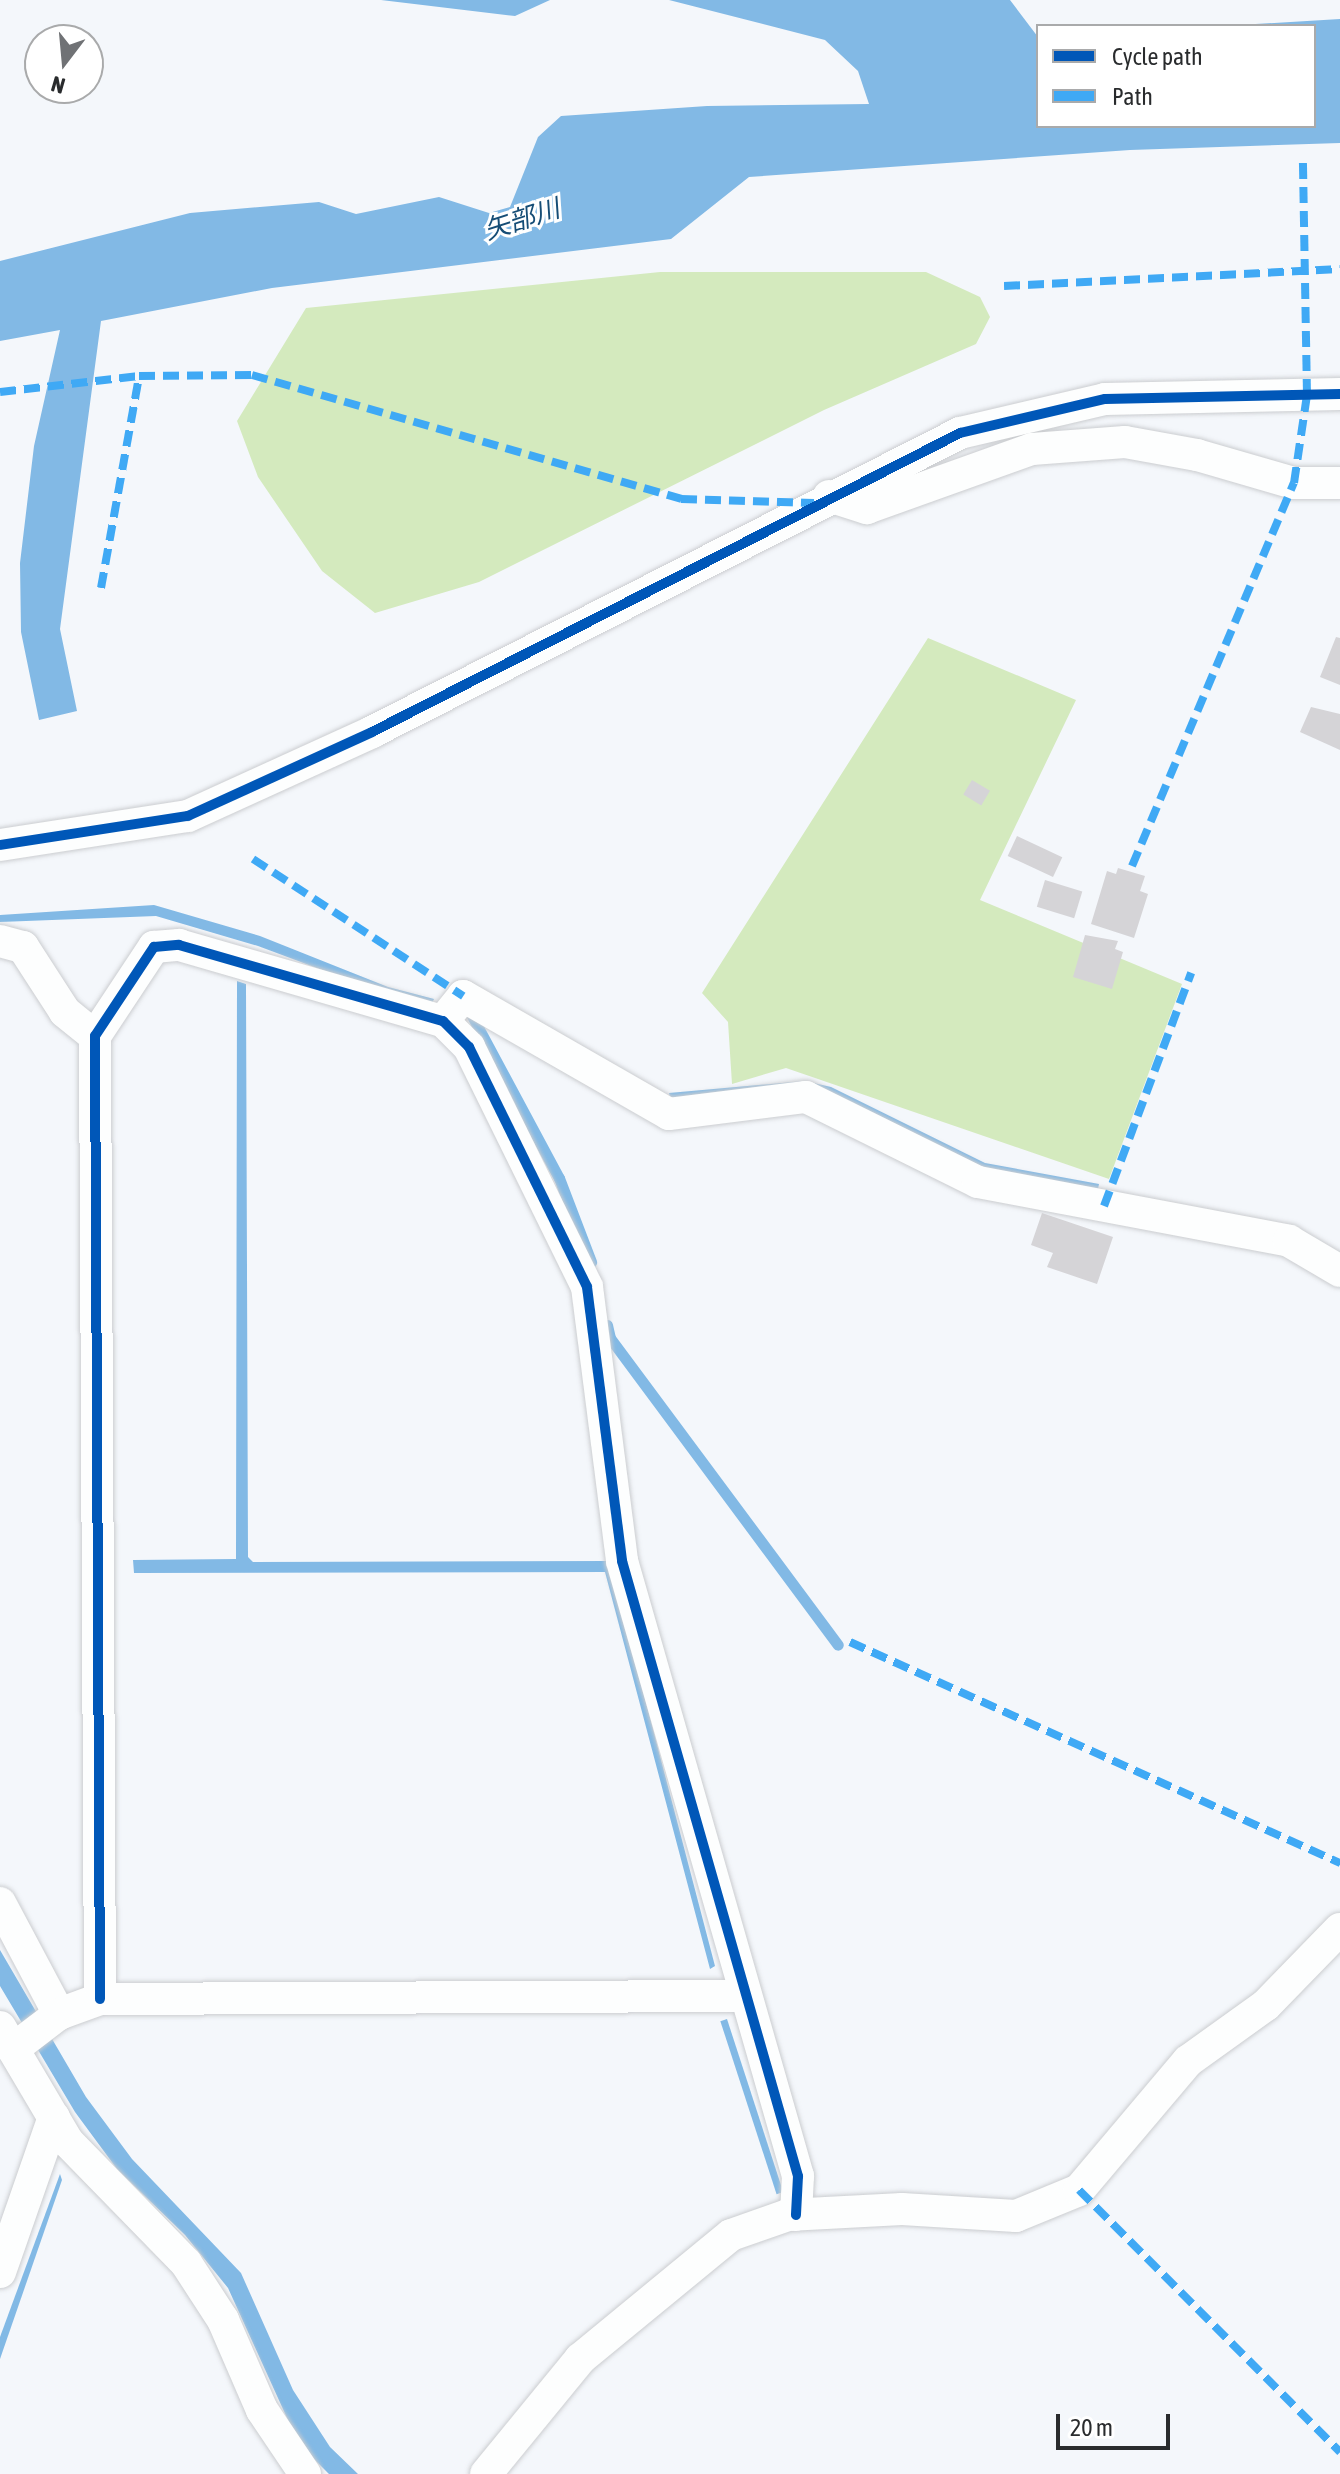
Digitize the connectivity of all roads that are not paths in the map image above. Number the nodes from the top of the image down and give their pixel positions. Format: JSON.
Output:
{"nodes":[{"id":1,"x":1340,"y":394,"type":"edge"},
{"id":2,"x":1340,"y":483,"type":"edge"},
{"id":3,"x":829,"y":496,"type":"junction"},
{"id":4,"x":0,"y":845,"type":"edge"},
{"id":5,"x":0,"y":941,"type":"edge"},
{"id":6,"x":443,"y":1021,"type":"junction"},
{"id":7,"x":95,"y":1036,"type":"junction"},
{"id":8,"x":1340,"y":1271,"type":"edge"},
{"id":9,"x":0,"y":1903,"type":"edge"},
{"id":10,"x":1340,"y":1929,"type":"edge"},
{"id":11,"x":744,"y":1996,"type":"junction"},
{"id":12,"x":100,"y":1999,"type":"junction"},
{"id":13,"x":24,"y":2032,"type":"edge"},
{"id":14,"x":54,"y":2117,"type":"junction"},
{"id":15,"x":796,"y":2215,"type":"junction"},
{"id":16,"x":0,"y":2272,"type":"edge"},
{"id":17,"x":305,"y":2474,"type":"edge"},
{"id":18,"x":486,"y":2474,"type":"edge"}],
"edges":[{"from":1,"to":3,"type":"street"},
{"from":2,"to":3,"type":"street"},
{"from":3,"to":4,"type":"street"},
{"from":5,"to":7,"type":"street"},
{"from":6,"to":7,"type":"street"},
{"from":6,"to":8,"type":"street"},
{"from":6,"to":11,"type":"street"},
{"from":7,"to":12,"type":"street"},
{"from":9,"to":13,"type":"street"},
{"from":10,"to":15,"type":"street"},
{"from":11,"to":12,"type":"street"},
{"from":11,"to":15,"type":"street"},
{"from":12,"to":13,"type":"street"},
{"from":13,"to":14,"type":"street"},
{"from":14,"to":16,"type":"street"},
{"from":14,"to":17,"type":"street"},
{"from":15,"to":18,"type":"street"}]}
